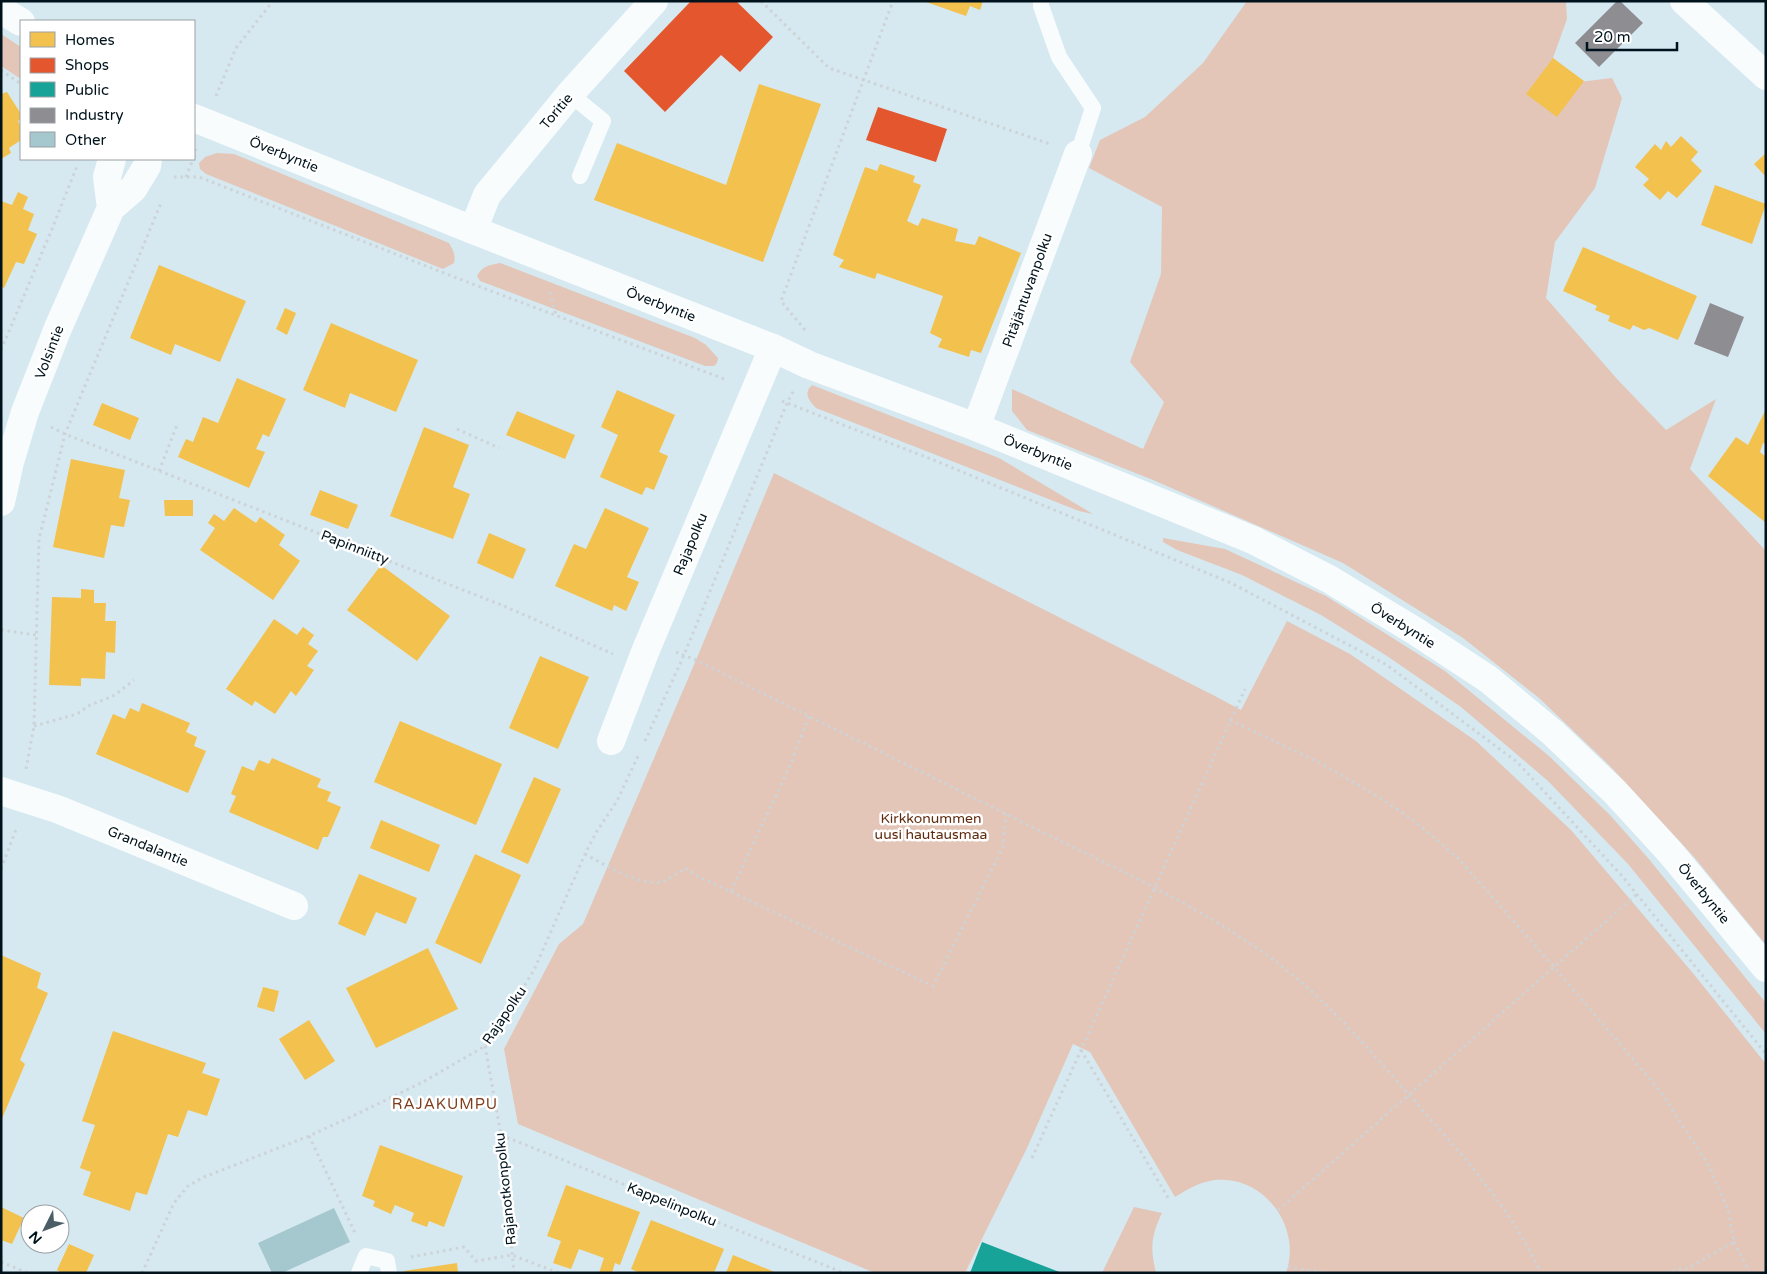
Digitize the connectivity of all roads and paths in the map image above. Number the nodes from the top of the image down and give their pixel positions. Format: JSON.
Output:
{"nodes":[{"id":1,"x":273,"y":1,"type":"edge"},
{"id":2,"x":654,"y":1,"type":"edge"},
{"id":3,"x":761,"y":1,"type":"edge"},
{"id":4,"x":893,"y":1,"type":"edge"},
{"id":5,"x":1041,"y":1,"type":"edge"},
{"id":6,"x":1684,"y":1,"type":"edge"},
{"id":7,"x":1,"y":10,"type":"edge"},
{"id":8,"x":20,"y":21,"type":"edge"},
{"id":9,"x":1,"y":70,"type":"edge"},
{"id":10,"x":1766,"y":76,"type":"edge"},
{"id":11,"x":864,"y":80,"type":"junction"},
{"id":12,"x":20,"y":83,"type":"edge"},
{"id":13,"x":570,"y":94,"type":"junction"},
{"id":14,"x":200,"y":120,"type":"edge"},
{"id":15,"x":195,"y":147,"type":"edge"},
{"id":16,"x":1078,"y":154,"type":"junction"},
{"id":17,"x":80,"y":160,"type":"edge"},
{"id":18,"x":112,"y":160,"type":"edge"},
{"id":19,"x":192,"y":160,"type":"edge"},
{"id":20,"x":147,"y":162,"type":"edge"},
{"id":21,"x":580,"y":176,"type":"dead end"},
{"id":22,"x":186,"y":177,"type":"junction"},
{"id":23,"x":164,"y":196,"type":"dead end"},
{"id":24,"x":111,"y":208,"type":"junction"},
{"id":25,"x":473,"y":230,"type":"junction"},
{"id":26,"x":809,"y":335,"type":"dead end"},
{"id":27,"x":773,"y":348,"type":"junction"},
{"id":28,"x":1,"y":350,"type":"edge"},
{"id":29,"x":795,"y":388,"type":"dead end"},
{"id":30,"x":754,"y":390,"type":"junction"},
{"id":31,"x":787,"y":403,"type":"junction"},
{"id":32,"x":177,"y":425,"type":"dead end"},
{"id":33,"x":976,"y":427,"type":"junction"},
{"id":34,"x":456,"y":429,"type":"dead end"},
{"id":35,"x":65,"y":434,"type":"junction"},
{"id":36,"x":499,"y":448,"type":"dead end"},
{"id":37,"x":159,"y":471,"type":"junction"},
{"id":38,"x":1,"y":502,"type":"edge"},
{"id":39,"x":1,"y":630,"type":"edge"},
{"id":40,"x":36,"y":635,"type":"junction"},
{"id":41,"x":645,"y":652,"type":"junction"},
{"id":42,"x":684,"y":655,"type":"junction"},
{"id":43,"x":134,"y":680,"type":"dead end"},
{"id":44,"x":1245,"y":689,"type":"dead end"},
{"id":45,"x":809,"y":716,"type":"junction"},
{"id":46,"x":1230,"y":720,"type":"junction"},
{"id":47,"x":34,"y":726,"type":"junction"},
{"id":48,"x":611,"y":742,"type":"dead end"},
{"id":49,"x":11,"y":793,"type":"edge"},
{"id":50,"x":1006,"y":814,"type":"junction"},
{"id":51,"x":585,"y":854,"type":"junction"},
{"id":52,"x":1,"y":869,"type":"edge"},
{"id":53,"x":1154,"y":887,"type":"junction"},
{"id":54,"x":732,"y":891,"type":"junction"},
{"id":55,"x":1636,"y":894,"type":"junction"},
{"id":56,"x":294,"y":906,"type":"dead end"},
{"id":57,"x":1554,"y":967,"type":"junction"},
{"id":58,"x":1766,"y":968,"type":"edge"},
{"id":59,"x":485,"y":1046,"type":"junction"},
{"id":60,"x":1080,"y":1050,"type":"junction"},
{"id":61,"x":1766,"y":1054,"type":"edge"},
{"id":62,"x":1408,"y":1094,"type":"junction"},
{"id":63,"x":501,"y":1135,"type":"junction"},
{"id":64,"x":309,"y":1136,"type":"junction"},
{"id":65,"x":1032,"y":1158,"type":"dead end"},
{"id":66,"x":1170,"y":1202,"type":"dead end"},
{"id":67,"x":1278,"y":1210,"type":"dead end"},
{"id":68,"x":1734,"y":1242,"type":"junction"},
{"id":69,"x":512,"y":1255,"type":"junction"},
{"id":70,"x":366,"y":1256,"type":"junction"},
{"id":71,"x":1,"y":1262,"type":"edge"},
{"id":72,"x":388,"y":1267,"type":"edge"},
{"id":73,"x":1288,"y":1267,"type":"dead end"},
{"id":74,"x":28,"y":1273,"type":"edge"},
{"id":75,"x":142,"y":1273,"type":"edge"},
{"id":76,"x":359,"y":1273,"type":"edge"},
{"id":77,"x":514,"y":1273,"type":"edge"},
{"id":78,"x":559,"y":1273,"type":"edge"},
{"id":79,"x":844,"y":1273,"type":"edge"},
{"id":80,"x":1330,"y":1273,"type":"edge"},
{"id":81,"x":1541,"y":1273,"type":"edge"},
{"id":82,"x":1662,"y":1273,"type":"edge"},
{"id":83,"x":1750,"y":1273,"type":"edge"}],
"edges":[{"from":1,"to":14,"type":"path"},
{"from":2,"to":13,"type":"street","name":"Toritie"},
{"from":3,"to":11,"type":"path"},
{"from":4,"to":11,"type":"path"},
{"from":5,"to":16,"type":"lane"},
{"from":6,"to":10,"type":"street"},
{"from":7,"to":8,"type":"street"},
{"from":9,"to":12,"type":"path"},
{"from":11,"to":16,"type":"path"},
{"from":11,"to":26,"type":"path"},
{"from":13,"to":21,"type":"lane"},
{"from":13,"to":25,"type":"street","name":"Toritie"},
{"from":14,"to":15,"type":"path"},
{"from":14,"to":25,"type":"street","name":"Överbyntie"},
{"from":16,"to":33,"type":"street","name":"Pitäjäntuvanpolku"},
{"from":17,"to":28,"type":"path"},
{"from":18,"to":24,"type":"street"},
{"from":19,"to":22,"type":"path"},
{"from":20,"to":22,"type":"path"},
{"from":20,"to":24,"type":"street","name":"Volsintie"},
{"from":22,"to":30,"type":"path"},
{"from":23,"to":35,"type":"path"},
{"from":24,"to":38,"type":"street","name":"Volsintie"},
{"from":25,"to":27,"type":"street","name":"Överbyntie"},
{"from":27,"to":30,"type":"street","name":"Rajapolku"},
{"from":27,"to":33,"type":"street","name":"Överbyntie"},
{"from":29,"to":31,"type":"path","name":"Rajapolku"},
{"from":30,"to":31,"type":"path"},
{"from":30,"to":41,"type":"street","name":"Rajapolku"},
{"from":31,"to":42,"type":"path","name":"Rajapolku"},
{"from":31,"to":55,"type":"path"},
{"from":32,"to":37,"type":"path"},
{"from":33,"to":58,"type":"street","name":"Överbyntie"},
{"from":34,"to":36,"type":"path"},
{"from":35,"to":37,"type":"path","name":"Papinniitty"},
{"from":35,"to":40,"type":"path"},
{"from":37,"to":41,"type":"path","name":"Papinniitty"},
{"from":39,"to":40,"type":"path"},
{"from":40,"to":47,"type":"path"},
{"from":41,"to":48,"type":"street","name":"Rajapolku"},
{"from":42,"to":45,"type":"path"},
{"from":42,"to":51,"type":"path","name":"Rajapolku"},
{"from":43,"to":47,"type":"path"},
{"from":44,"to":46,"type":"path"},
{"from":45,"to":50,"type":"path"},
{"from":45,"to":54,"type":"path"},
{"from":46,"to":53,"type":"path"},
{"from":46,"to":57,"type":"path"},
{"from":47,"to":49,"type":"path"},
{"from":49,"to":52,"type":"path"},
{"from":49,"to":56,"type":"street","name":"Grandalantie"},
{"from":50,"to":53,"type":"path"},
{"from":50,"to":54,"type":"path"},
{"from":51,"to":54,"type":"path"},
{"from":51,"to":59,"type":"path","name":"Rajapolku"},
{"from":53,"to":60,"type":"path"},
{"from":53,"to":62,"type":"path"},
{"from":55,"to":57,"type":"path"},
{"from":55,"to":61,"type":"path"},
{"from":57,"to":62,"type":"path"},
{"from":57,"to":68,"type":"path"},
{"from":59,"to":63,"type":"path","name":"Rajanotkonpolku"},
{"from":59,"to":64,"type":"path","name":"Rajapolku"},
{"from":60,"to":65,"type":"path"},
{"from":60,"to":66,"type":"path"},
{"from":62,"to":67,"type":"path"},
{"from":62,"to":81,"type":"path"},
{"from":63,"to":69,"type":"path","name":"Rajanotkonpolku"},
{"from":63,"to":79,"type":"path","name":"Kappelinpolku"},
{"from":64,"to":70,"type":"path"},
{"from":64,"to":75,"type":"path","name":"Rajapolku"},
{"from":68,"to":82,"type":"path"},
{"from":68,"to":83,"type":"path"},
{"from":69,"to":72,"type":"path"},
{"from":69,"to":77,"type":"path","name":"Rajanotkonpolku"},
{"from":69,"to":78,"type":"path"},
{"from":70,"to":72,"type":"lane"},
{"from":70,"to":76,"type":"lane"},
{"from":71,"to":74,"type":"path"},
{"from":73,"to":80,"type":"path"}]}
